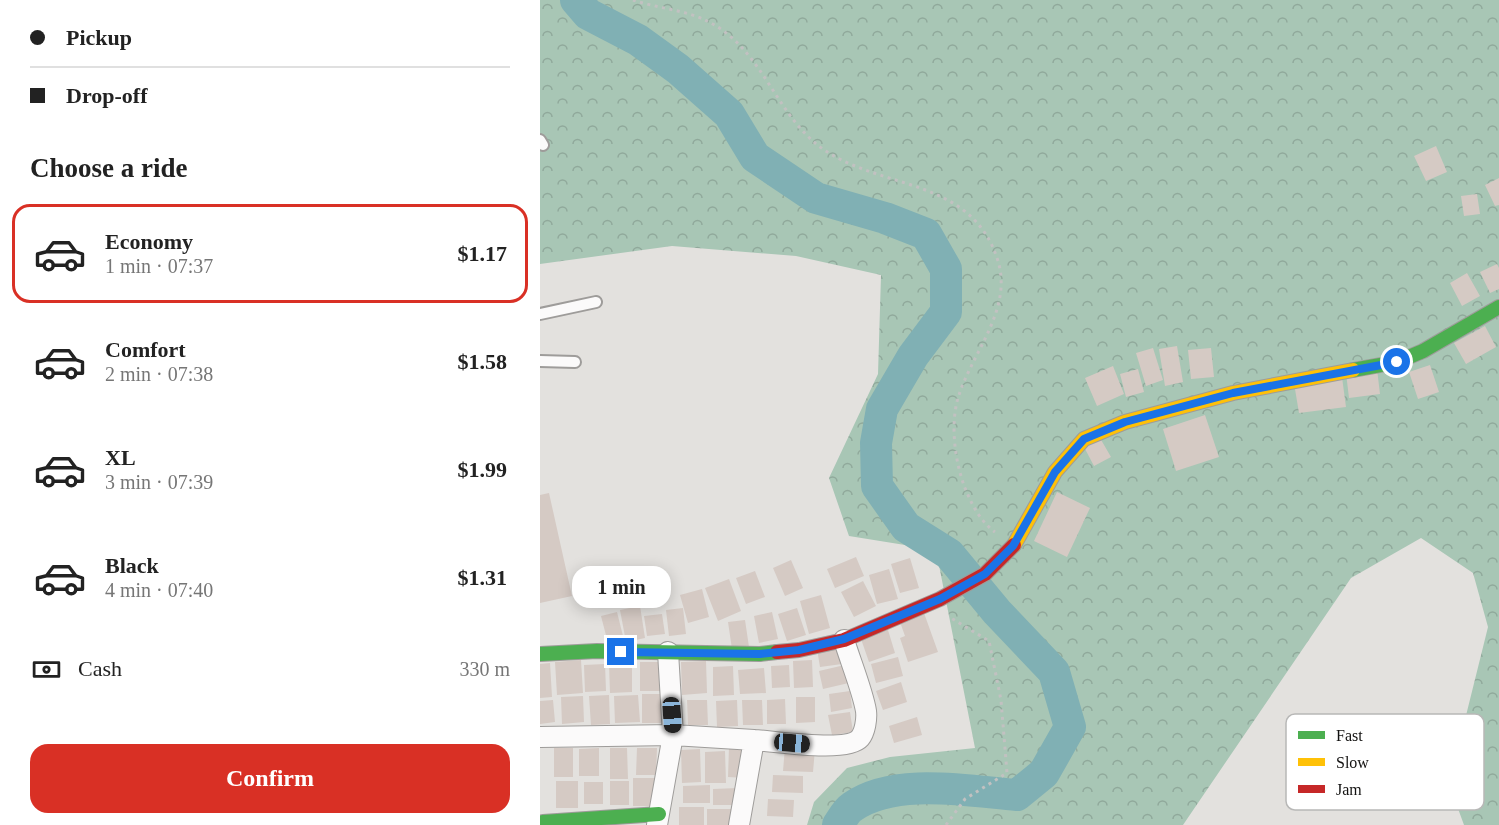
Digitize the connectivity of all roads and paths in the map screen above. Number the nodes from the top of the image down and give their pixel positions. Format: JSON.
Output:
{"nodes":[{"id":1,"x":633,"y":0,"type":"edge"},
{"id":2,"x":596,"y":302,"type":"dead end"},
{"id":3,"x":1499,"y":307,"type":"edge"},
{"id":4,"x":540,"y":314,"type":"edge"},
{"id":5,"x":540,"y":362,"type":"edge"},
{"id":6,"x":575,"y":362,"type":"dead end"},
{"id":7,"x":1013,"y":546,"type":"junction"},
{"id":8,"x":934,"y":602,"type":"junction"},
{"id":9,"x":844,"y":639,"type":"junction"},
{"id":10,"x":668,"y":652,"type":"junction"},
{"id":11,"x":540,"y":654,"type":"edge"},
{"id":12,"x":673,"y":735,"type":"junction"},
{"id":13,"x":540,"y":737,"type":"edge"},
{"id":14,"x":754,"y":740,"type":"junction"},
{"id":15,"x":542,"y":819,"type":"edge"},
{"id":16,"x":658,"y":820,"type":"edge"},
{"id":17,"x":739,"y":825,"type":"edge"},
{"id":18,"x":946,"y":825,"type":"edge"}],
"edges":[{"from":1,"to":7,"type":"path"},
{"from":2,"to":4,"type":"lane"},
{"from":3,"to":7,"type":"street"},
{"from":5,"to":6,"type":"lane"},
{"from":7,"to":8,"type":"street"},
{"from":8,"to":9,"type":"street"},
{"from":8,"to":18,"type":"path"},
{"from":9,"to":10,"type":"street"},
{"from":9,"to":14,"type":"street"},
{"from":10,"to":11,"type":"street"},
{"from":10,"to":12,"type":"street"},
{"from":12,"to":13,"type":"street"},
{"from":12,"to":14,"type":"street"},
{"from":12,"to":16,"type":"street"},
{"from":14,"to":17,"type":"street"},
{"from":15,"to":16,"type":"street"}]}
